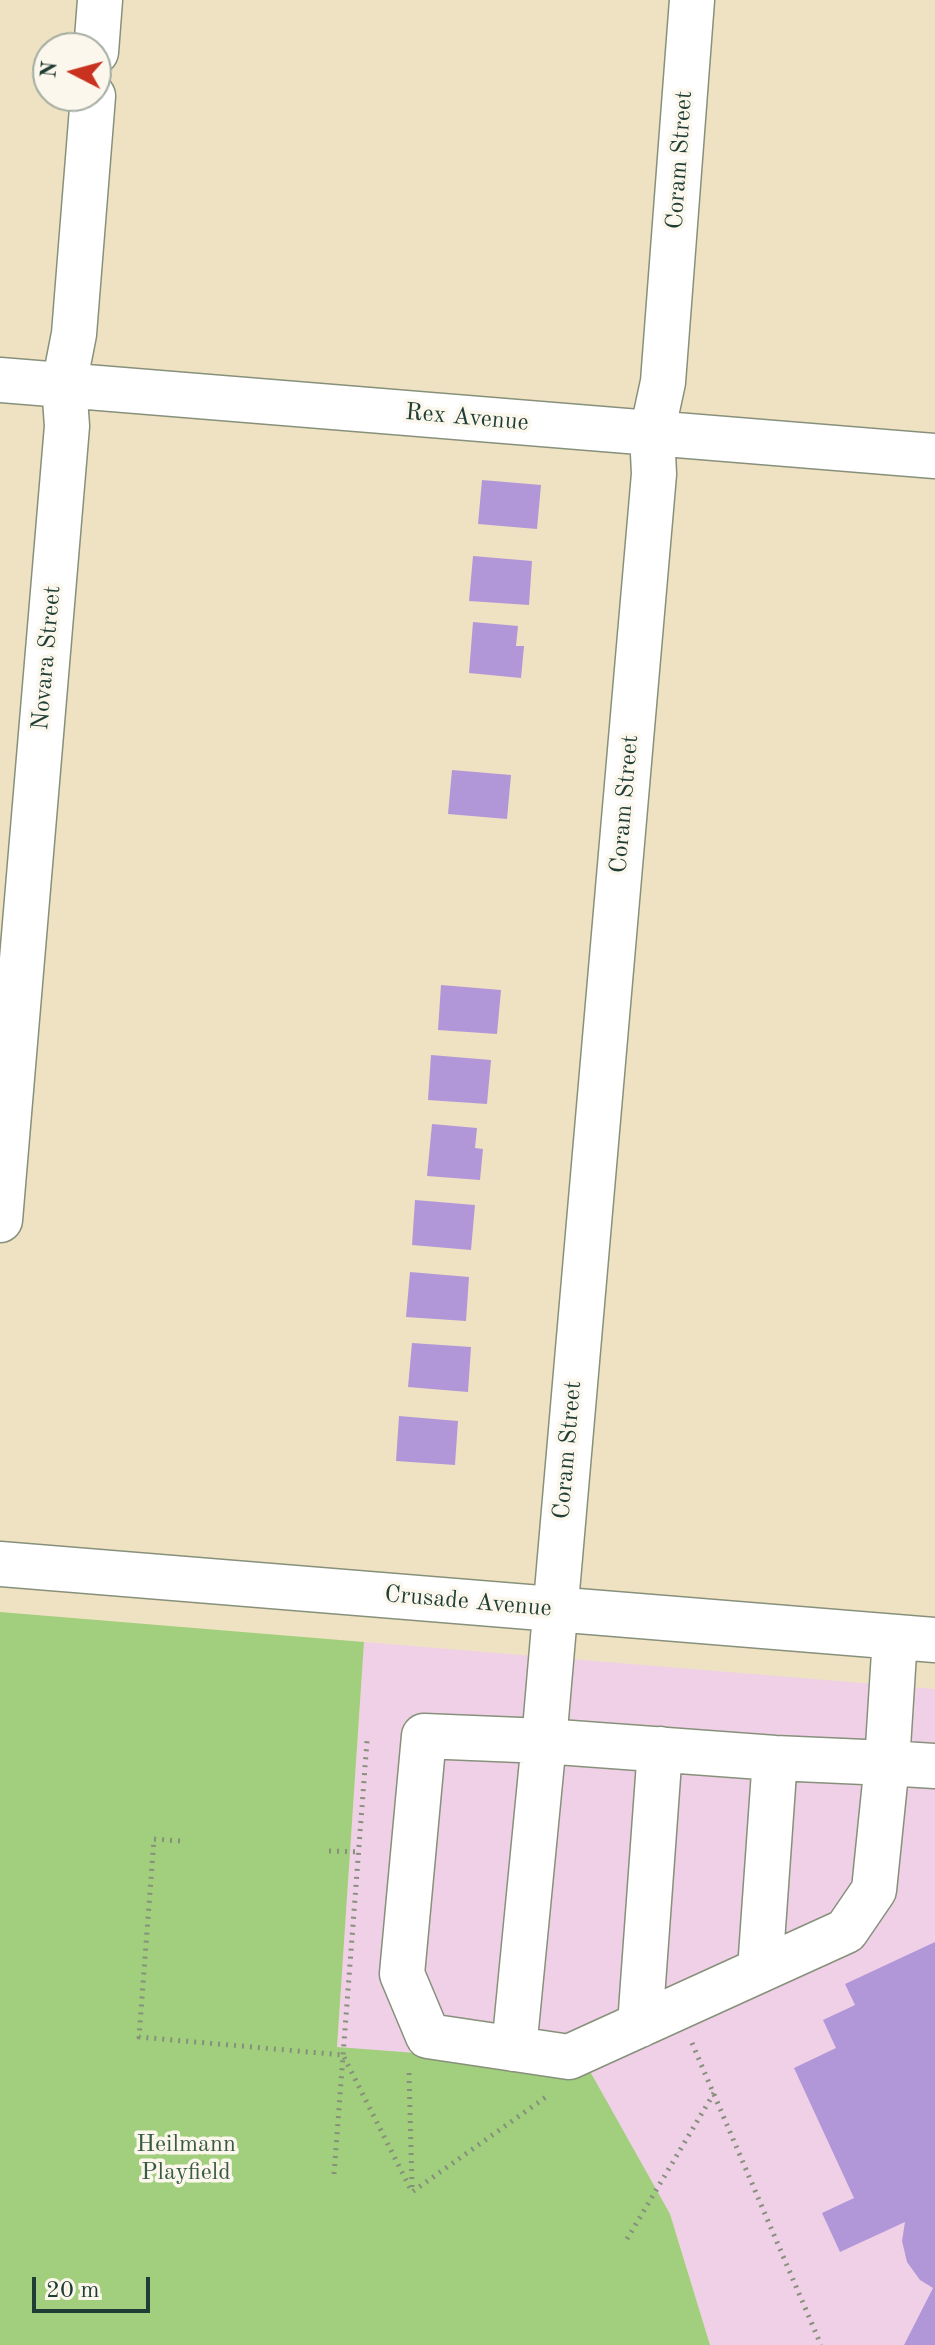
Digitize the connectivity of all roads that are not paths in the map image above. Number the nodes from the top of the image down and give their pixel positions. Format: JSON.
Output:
{"nodes":[{"id":1,"x":100,"y":0,"type":"edge"},
{"id":2,"x":692,"y":0,"type":"edge"},
{"id":3,"x":98,"y":32,"type":"edge"},
{"id":4,"x":92,"y":112,"type":"edge"},
{"id":5,"x":0,"y":380,"type":"edge"},
{"id":6,"x":64,"y":385,"type":"junction"},
{"id":7,"x":652,"y":433,"type":"junction"},
{"id":8,"x":935,"y":456,"type":"edge"},
{"id":9,"x":0,"y":1220,"type":"edge"},
{"id":10,"x":0,"y":1564,"type":"edge"},
{"id":11,"x":554,"y":1609,"type":"junction"},
{"id":12,"x":915,"y":1638,"type":"edge"},
{"id":13,"x":544,"y":1741,"type":"junction"},
{"id":14,"x":660,"y":1749,"type":"junction"},
{"id":15,"x":775,"y":1758,"type":"junction"},
{"id":16,"x":887,"y":1763,"type":"junction"},
{"id":17,"x":935,"y":1766,"type":"edge"},
{"id":18,"x":760,"y":1970,"type":"junction"},
{"id":19,"x":640,"y":2025,"type":"junction"},
{"id":20,"x":514,"y":2049,"type":"junction"}],
"edges":[{"from":1,"to":3,"type":"street"},
{"from":2,"to":7,"type":"street","name":"Coram Street"},
{"from":4,"to":6,"type":"street","name":"Novara Street"},
{"from":5,"to":6,"type":"street","name":"Rex Avenue"},
{"from":6,"to":7,"type":"street","name":"Rex Avenue"},
{"from":6,"to":9,"type":"street","name":"Novara Street"},
{"from":7,"to":8,"type":"street","name":"Rex Avenue"},
{"from":7,"to":11,"type":"street","name":"Coram Street"},
{"from":10,"to":11,"type":"street","name":"Crusade Avenue"},
{"from":11,"to":12,"type":"street","name":"Crusade Avenue"},
{"from":11,"to":13,"type":"street","name":"Coram Street"},
{"from":12,"to":16,"type":"street"},
{"from":13,"to":14,"type":"street"},
{"from":13,"to":20,"type":"street","name":"Coram Street"},
{"from":13,"to":20,"type":"street"},
{"from":14,"to":15,"type":"street"},
{"from":14,"to":19,"type":"street"},
{"from":15,"to":16,"type":"street"},
{"from":15,"to":18,"type":"street"},
{"from":16,"to":17,"type":"street"},
{"from":16,"to":18,"type":"street"},
{"from":18,"to":19,"type":"street"},
{"from":19,"to":20,"type":"street"}]}
